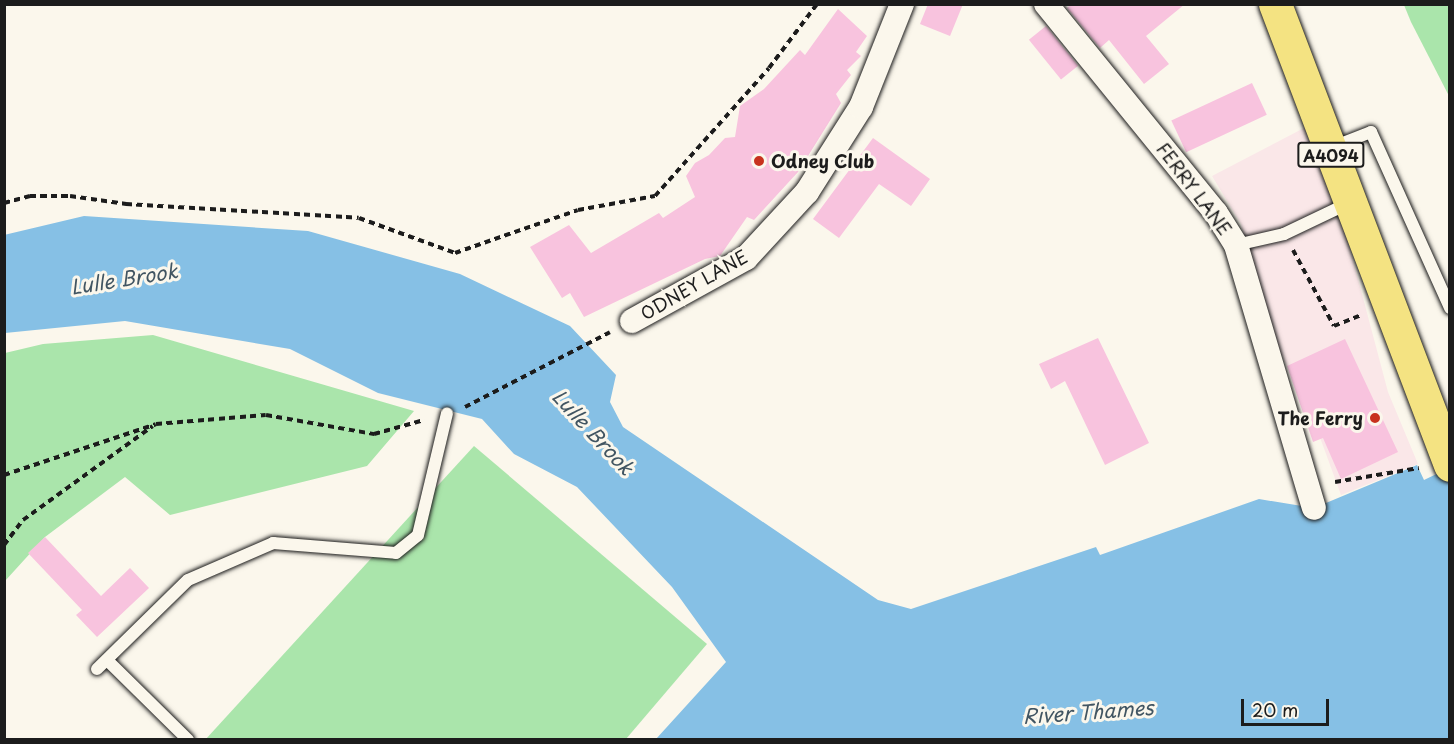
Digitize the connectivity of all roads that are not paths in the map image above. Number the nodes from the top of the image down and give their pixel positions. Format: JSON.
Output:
{"nodes":[{"id":1,"x":902,"y":4,"type":"edge"},
{"id":2,"x":1046,"y":4,"type":"edge"},
{"id":3,"x":1275,"y":4,"type":"edge"},
{"id":4,"x":1329,"y":148,"type":"junction"},
{"id":5,"x":1350,"y":203,"type":"junction"},
{"id":6,"x":1236,"y":245,"type":"junction"},
{"id":7,"x":1449,"y":308,"type":"edge"},
{"id":8,"x":632,"y":321,"type":"road end"},
{"id":9,"x":447,"y":413,"type":"road end"},
{"id":10,"x":1444,"y":451,"type":"edge"},
{"id":11,"x":1314,"y":508,"type":"dead end"},
{"id":12,"x":107,"y":660,"type":"junction"},
{"id":13,"x":97,"y":669,"type":"dead end"},
{"id":14,"x":188,"y":740,"type":"edge"}],
"edges":[{"from":1,"to":8,"type":"street","name":"ODNEY LANE"},
{"from":2,"to":6,"type":"street","name":"FERRY LANE"},
{"from":3,"to":4,"type":"main road","number":"A4094"},
{"from":4,"to":5,"type":"main road","number":"A4094"},
{"from":4,"to":7,"type":"lane"},
{"from":5,"to":6,"type":"lane"},
{"from":5,"to":10,"type":"main road","number":"A4094"},
{"from":6,"to":11,"type":"street","name":"FERRY LANE"},
{"from":9,"to":12,"type":"lane"},
{"from":12,"to":13,"type":"lane"},
{"from":12,"to":14,"type":"lane"}]}
